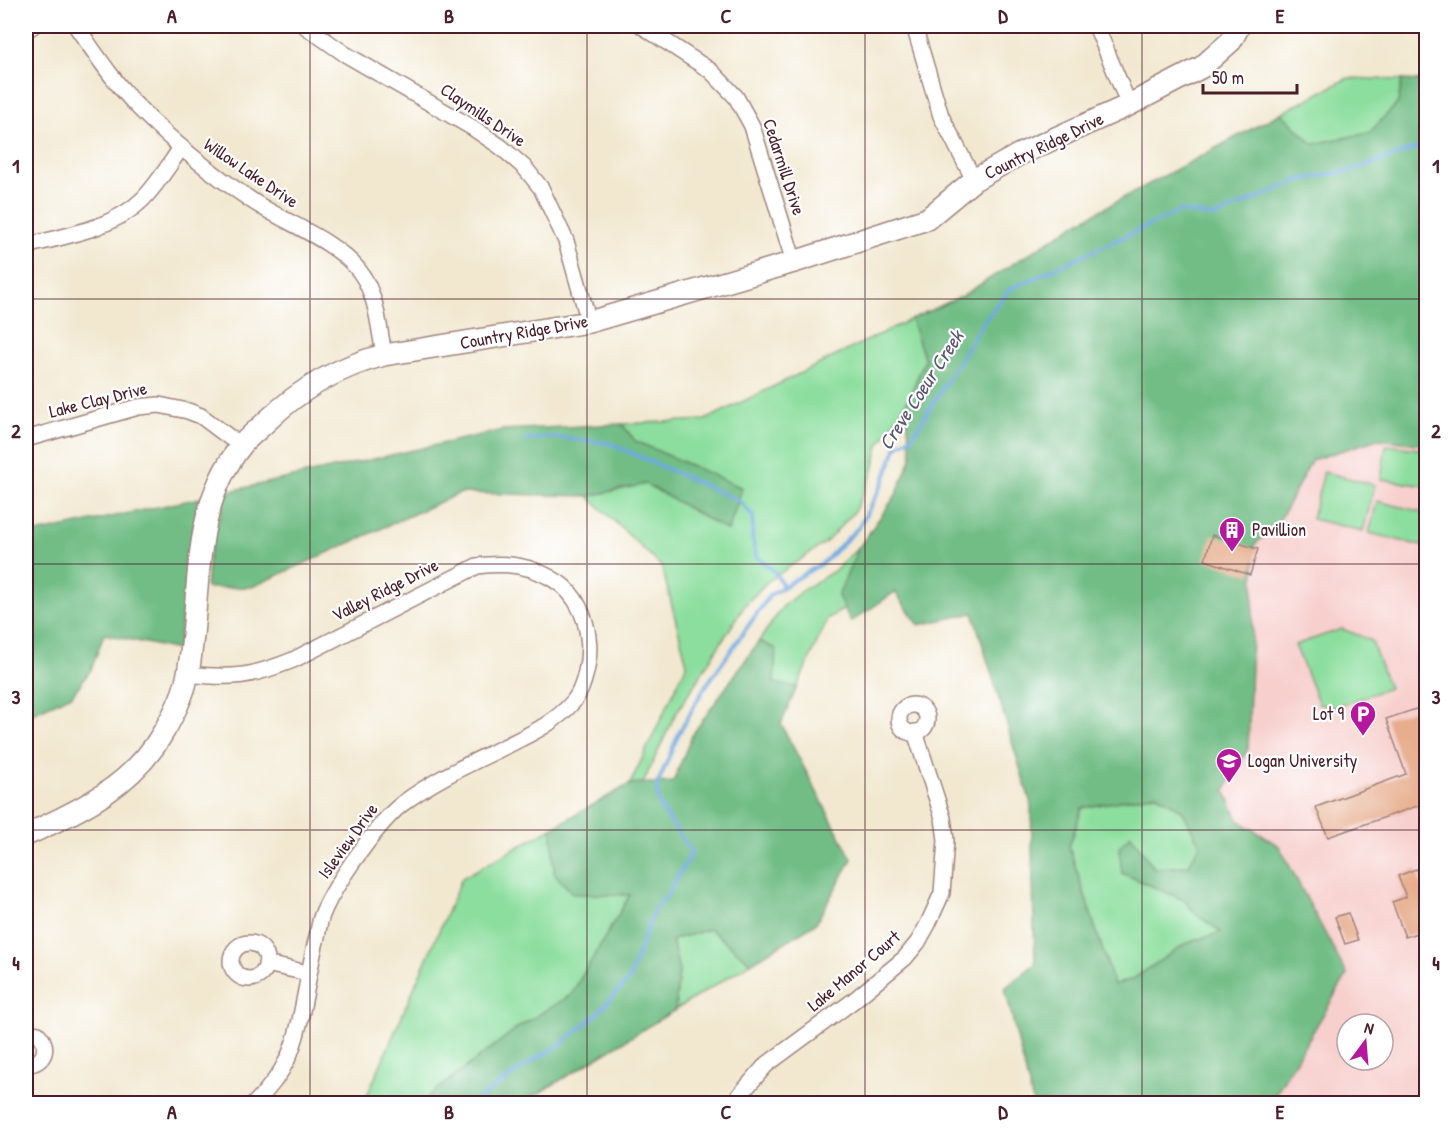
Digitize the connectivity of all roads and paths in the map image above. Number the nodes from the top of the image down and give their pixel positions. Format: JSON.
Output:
{"nodes":[{"id":1,"x":33,"y":26,"type":"edge"},
{"id":2,"x":76,"y":26,"type":"edge"},
{"id":3,"x":305,"y":26,"type":"edge"},
{"id":4,"x":914,"y":26,"type":"edge"},
{"id":5,"x":1096,"y":26,"type":"edge"},
{"id":6,"x":1239,"y":26,"type":"edge"},
{"id":7,"x":651,"y":28,"type":"edge"},
{"id":8,"x":26,"y":30,"type":"edge"},
{"id":9,"x":1129,"y":105,"type":"junction"},
{"id":10,"x":181,"y":148,"type":"junction"},
{"id":11,"x":974,"y":180,"type":"junction"},
{"id":12,"x":26,"y":246,"type":"edge"},
{"id":13,"x":794,"y":261,"type":"junction"},
{"id":14,"x":589,"y":322,"type":"junction"},
{"id":15,"x":384,"y":355,"type":"junction"},
{"id":16,"x":26,"y":439,"type":"edge"},
{"id":17,"x":241,"y":446,"type":"junction"},
{"id":18,"x":584,"y":616,"type":"joint"},
{"id":19,"x":188,"y":674,"type":"junction"},
{"id":20,"x":915,"y":732,"type":"dead end"},
{"id":21,"x":26,"y":835,"type":"edge"},
{"id":22,"x":266,"y":964,"type":"dead end"},
{"id":23,"x":308,"y":973,"type":"junction"},
{"id":24,"x":26,"y":1032,"type":"edge"},
{"id":25,"x":26,"y":1065,"type":"edge"},
{"id":26,"x":254,"y":1104,"type":"edge"},
{"id":27,"x":732,"y":1104,"type":"edge"}],
"edges":[{"from":1,"to":8,"type":"street"},
{"from":2,"to":10,"type":"street","name":"Willow Lake Drive"},
{"from":3,"to":14,"type":"street","name":"Claymills Drive"},
{"from":4,"to":11,"type":"street"},
{"from":5,"to":9,"type":"street"},
{"from":6,"to":9,"type":"street","name":"Country Ridge Drive"},
{"from":7,"to":13,"type":"street","name":"Cedarmill Drive"},
{"from":9,"to":11,"type":"street","name":"Country Ridge Drive"},
{"from":10,"to":12,"type":"street"},
{"from":10,"to":15,"type":"street","name":"Willow Lake Drive"},
{"from":11,"to":13,"type":"street","name":"Country Ridge Drive"},
{"from":13,"to":14,"type":"street","name":"Country Ridge Drive"},
{"from":14,"to":15,"type":"street","name":"Country Ridge Drive"},
{"from":15,"to":17,"type":"street","name":"Country Ridge Drive"},
{"from":16,"to":17,"type":"street","name":"Lake Clay Drive"},
{"from":17,"to":19,"type":"street","name":"Country Ridge Drive"},
{"from":18,"to":19,"type":"street","name":"Valley Ridge Drive"},
{"from":18,"to":23,"type":"street","name":"Isleview Drive"},
{"from":19,"to":21,"type":"street","name":"Country Ridge Drive"},
{"from":20,"to":27,"type":"street","name":"Lake Manor Court"},
{"from":22,"to":23,"type":"street"},
{"from":23,"to":26,"type":"street","name":"Isleview Drive"},
{"from":24,"to":25,"type":"street"}]}
